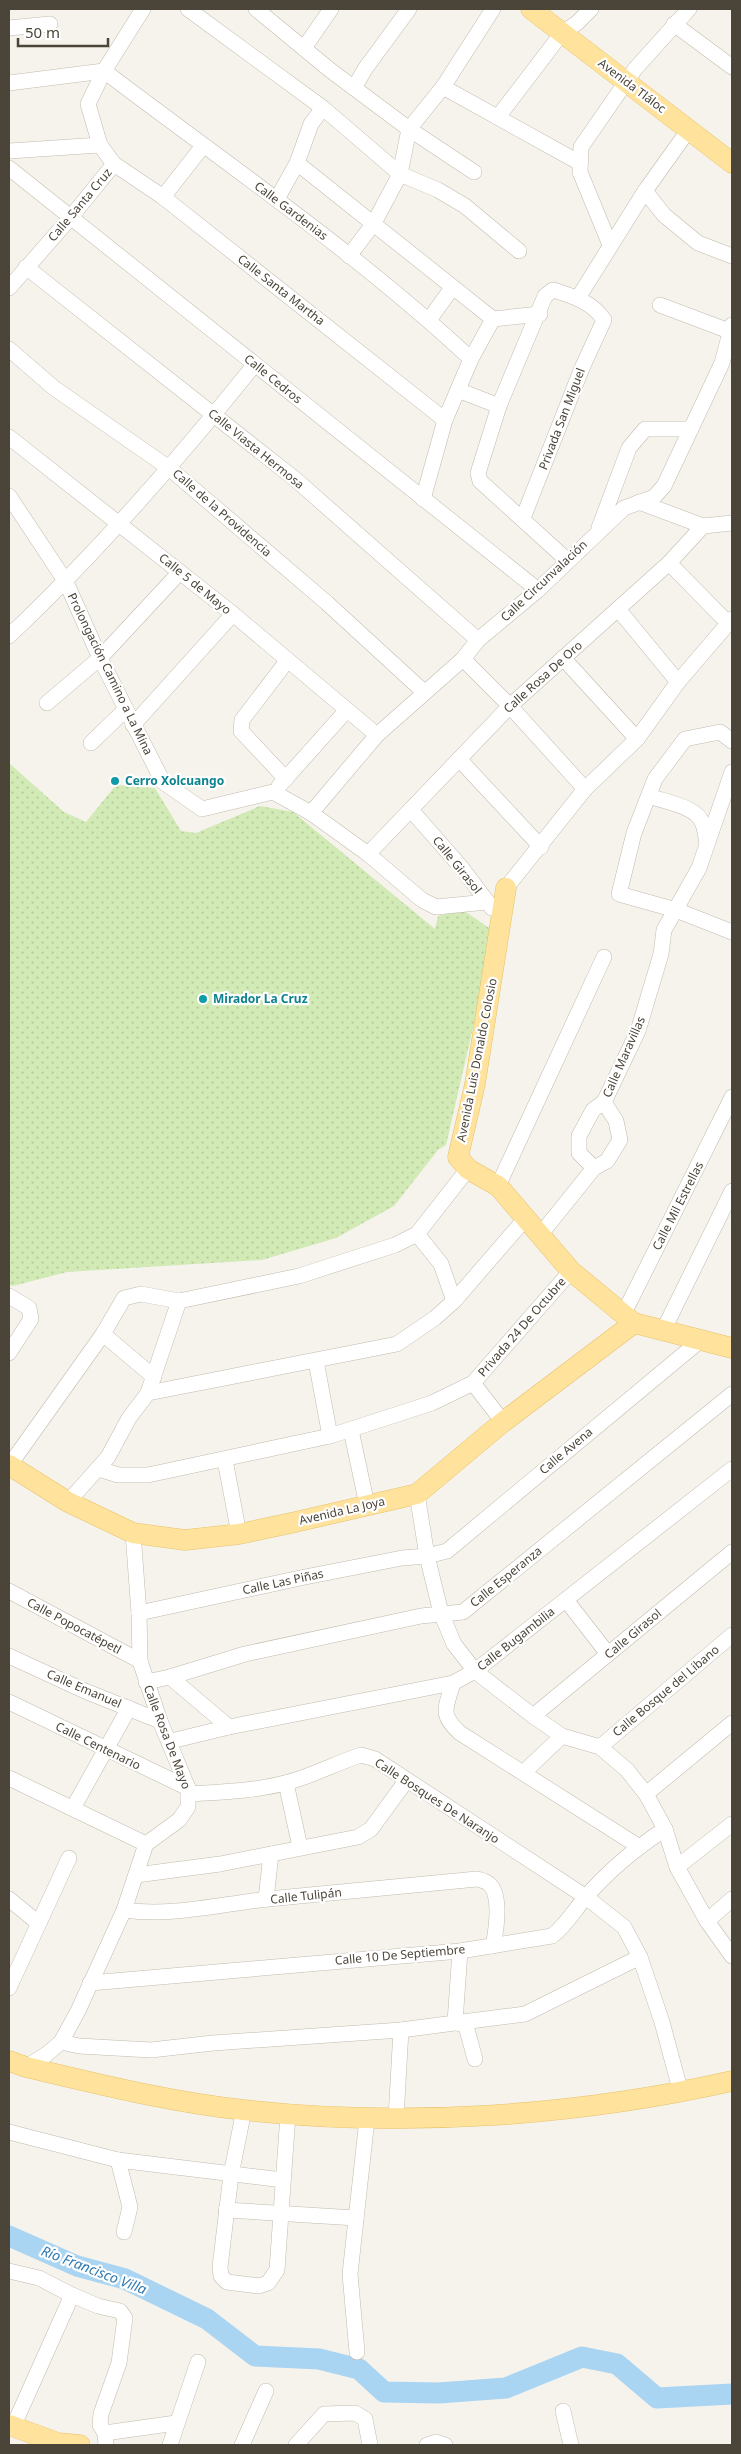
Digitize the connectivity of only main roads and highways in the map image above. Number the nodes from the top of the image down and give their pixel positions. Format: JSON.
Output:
{"nodes":[{"id":1,"x":531,"y":9,"type":"edge"},
{"id":2,"x":732,"y":163,"type":"edge"},
{"id":3,"x":506,"y":888,"type":"road end"},
{"id":4,"x":629,"y":1319,"type":"junction"},
{"id":5,"x":730,"y":1342,"type":"edge"},
{"id":6,"x":9,"y":1465,"type":"edge"},
{"id":7,"x":17,"y":2064,"type":"edge"},
{"id":8,"x":732,"y":2082,"type":"edge"},
{"id":9,"x":11,"y":2426,"type":"edge"},
{"id":10,"x":80,"y":2445,"type":"edge"}],
"edges":[{"from":1,"to":2,"type":"main road","name":"Avenida Tláloc"},
{"from":3,"to":4,"type":"main road","name":"Avenida Luis Donaldo Colosio"},
{"from":4,"to":5,"type":"main road"},
{"from":4,"to":6,"type":"main road","name":"Avenida La Joya"},
{"from":7,"to":8,"type":"main road"},
{"from":9,"to":10,"type":"main road"}]}
